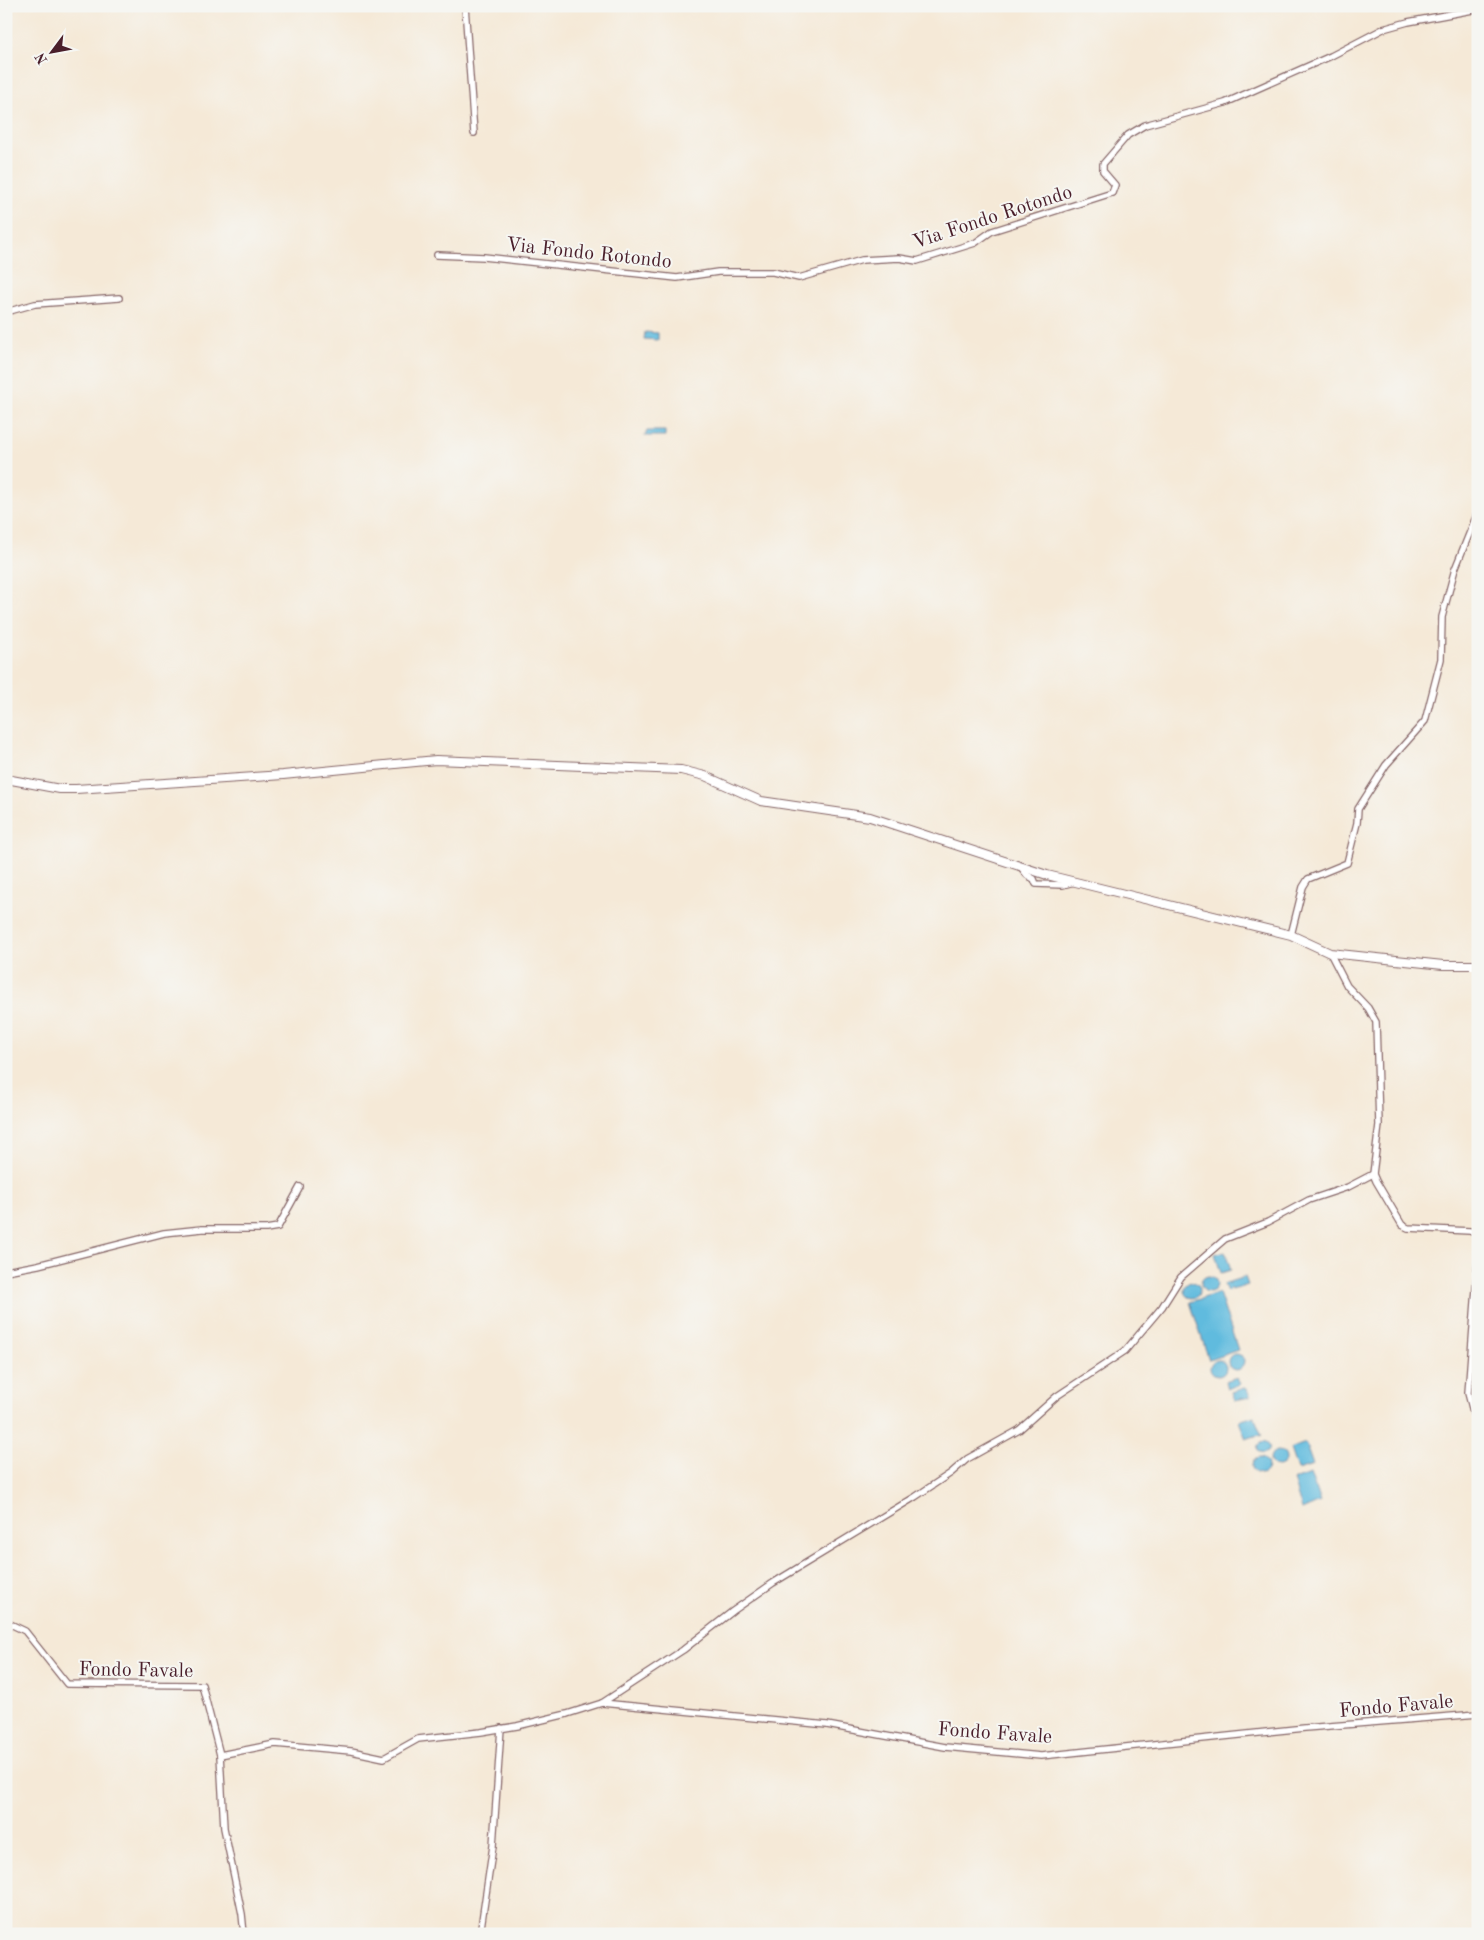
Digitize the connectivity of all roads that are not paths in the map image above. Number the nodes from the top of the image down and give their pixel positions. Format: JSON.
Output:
{"nodes":[{"id":1,"x":465,"y":6,"type":"edge"},
{"id":2,"x":1478,"y":9,"type":"edge"},
{"id":3,"x":474,"y":133,"type":"dead end"},
{"id":4,"x":437,"y":256,"type":"dead end"},
{"id":5,"x":119,"y":298,"type":"dead end"},
{"id":6,"x":6,"y":312,"type":"edge"},
{"id":7,"x":1478,"y":512,"type":"edge"},
{"id":8,"x":6,"y":779,"type":"edge"},
{"id":9,"x":1021,"y":867,"type":"junction"},
{"id":10,"x":1074,"y":882,"type":"junction"},
{"id":11,"x":1290,"y":935,"type":"junction"},
{"id":12,"x":1330,"y":953,"type":"junction"},
{"id":13,"x":1478,"y":965,"type":"edge"},
{"id":14,"x":1373,"y":1174,"type":"junction"},
{"id":15,"x":300,"y":1187,"type":"dead end"},
{"id":16,"x":1478,"y":1235,"type":"edge"},
{"id":17,"x":1478,"y":1263,"type":"edge"},
{"id":18,"x":6,"y":1271,"type":"edge"},
{"id":19,"x":1478,"y":1431,"type":"edge"},
{"id":20,"x":6,"y":1622,"type":"edge"},
{"id":21,"x":602,"y":1703,"type":"junction"},
{"id":22,"x":1478,"y":1714,"type":"edge"},
{"id":23,"x":501,"y":1728,"type":"junction"},
{"id":24,"x":220,"y":1755,"type":"junction"},
{"id":25,"x":244,"y":1934,"type":"edge"},
{"id":26,"x":480,"y":1934,"type":"edge"}],
"edges":[{"from":1,"to":3,"type":"street"},
{"from":2,"to":4,"type":"street","name":"Via Fondo Rotondo"},
{"from":5,"to":6,"type":"street"},
{"from":7,"to":11,"type":"street"},
{"from":8,"to":9,"type":"main road"},
{"from":9,"to":10,"type":"main road"},
{"from":9,"to":10,"type":"street"},
{"from":10,"to":11,"type":"main road"},
{"from":11,"to":12,"type":"main road"},
{"from":12,"to":13,"type":"main road"},
{"from":12,"to":14,"type":"street"},
{"from":14,"to":16,"type":"street"},
{"from":14,"to":21,"type":"street"},
{"from":15,"to":18,"type":"street"},
{"from":17,"to":19,"type":"street"},
{"from":20,"to":24,"type":"street","name":"Fondo Favale"},
{"from":21,"to":22,"type":"street","name":"Fondo Favale"},
{"from":21,"to":23,"type":"street"},
{"from":23,"to":24,"type":"street"},
{"from":23,"to":26,"type":"street"},
{"from":24,"to":25,"type":"street"}]}
